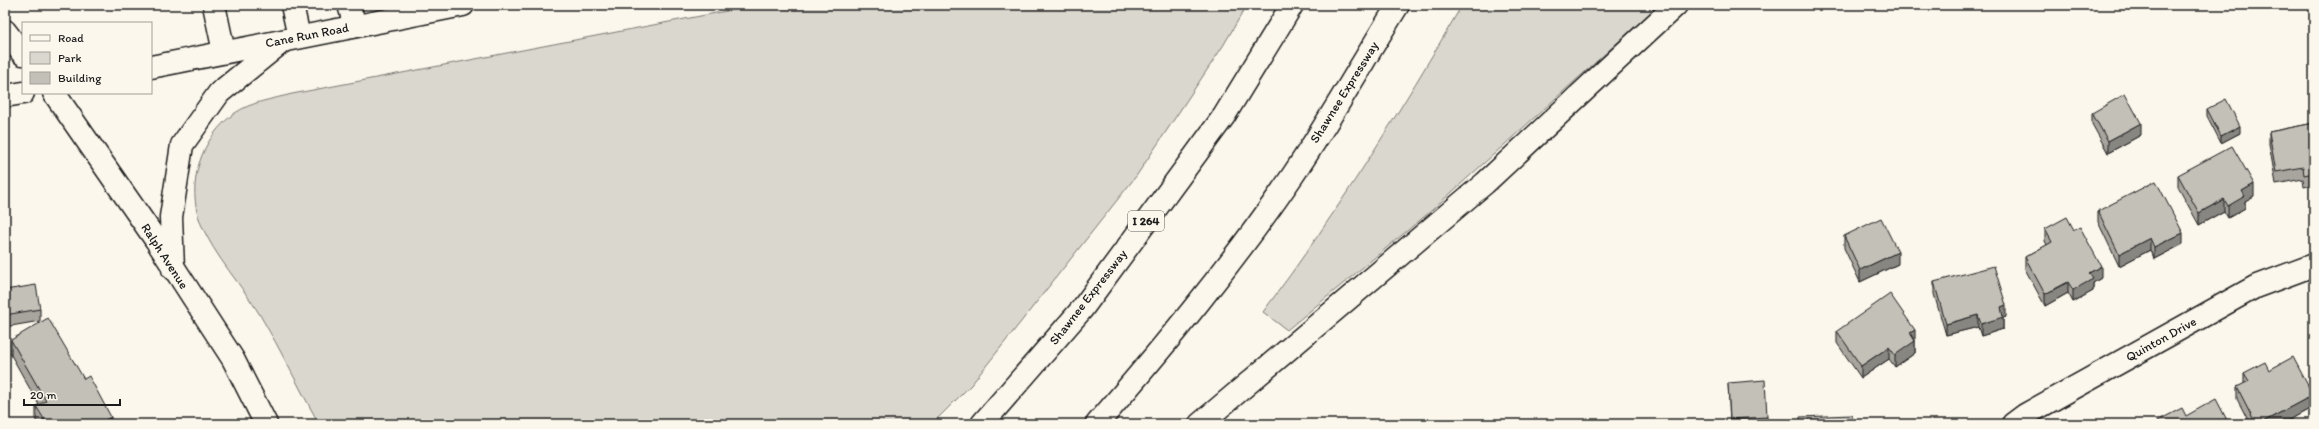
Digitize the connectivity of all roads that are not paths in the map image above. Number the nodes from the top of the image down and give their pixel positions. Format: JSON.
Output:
{"nodes":[{"id":1,"x":214,"y":5,"type":"edge"},
{"id":2,"x":292,"y":5,"type":"edge"},
{"id":3,"x":349,"y":5,"type":"edge"},
{"id":4,"x":463,"y":5,"type":"edge"},
{"id":5,"x":1292,"y":5,"type":"edge"},
{"id":6,"x":1398,"y":5,"type":"edge"},
{"id":7,"x":1676,"y":5,"type":"edge"},
{"id":8,"x":439,"y":7,"type":"edge"},
{"id":9,"x":355,"y":26,"type":"junction"},
{"id":10,"x":5,"y":31,"type":"edge"},
{"id":11,"x":292,"y":38,"type":"junction"},
{"id":12,"x":224,"y":52,"type":"junction"},
{"id":13,"x":22,"y":53,"type":"edge"},
{"id":14,"x":152,"y":67,"type":"edge"},
{"id":15,"x":22,"y":93,"type":"edge"},
{"id":16,"x":55,"y":94,"type":"edge"},
{"id":17,"x":5,"y":96,"type":"edge"},
{"id":18,"x":2314,"y":265,"type":"edge"},
{"id":19,"x":173,"y":269,"type":"junction"},
{"id":20,"x":266,"y":424,"type":"edge"},
{"id":21,"x":982,"y":424,"type":"edge"},
{"id":22,"x":1097,"y":424,"type":"edge"},
{"id":23,"x":1200,"y":424,"type":"edge"},
{"id":24,"x":2013,"y":424,"type":"edge"}],
"edges":[{"from":1,"to":12,"type":"main road"},
{"from":2,"to":11,"type":"main road"},
{"from":3,"to":9,"type":"main road"},
{"from":4,"to":8,"type":"main road","name":"Cane Run Road"},
{"from":5,"to":21,"type":"main road","name":"Shawnee Expressway","number":"I 264"},
{"from":6,"to":22,"type":"main road","name":"Shawnee Expressway"},
{"from":7,"to":23,"type":"main road"},
{"from":8,"to":9,"type":"main road","name":"Cane Run Road"},
{"from":9,"to":11,"type":"main road","name":"Cane Run Road"},
{"from":10,"to":13,"type":"main road"},
{"from":11,"to":12,"type":"main road","name":"Cane Run Road"},
{"from":11,"to":19,"type":"main road"},
{"from":12,"to":14,"type":"main road","name":"Cane Run Road"},
{"from":15,"to":17,"type":"main road"},
{"from":16,"to":19,"type":"main road","name":"Ralph Avenue"},
{"from":18,"to":24,"type":"main road","name":"Quinton Drive"},
{"from":19,"to":20,"type":"main road","name":"Ralph Avenue"}]}
